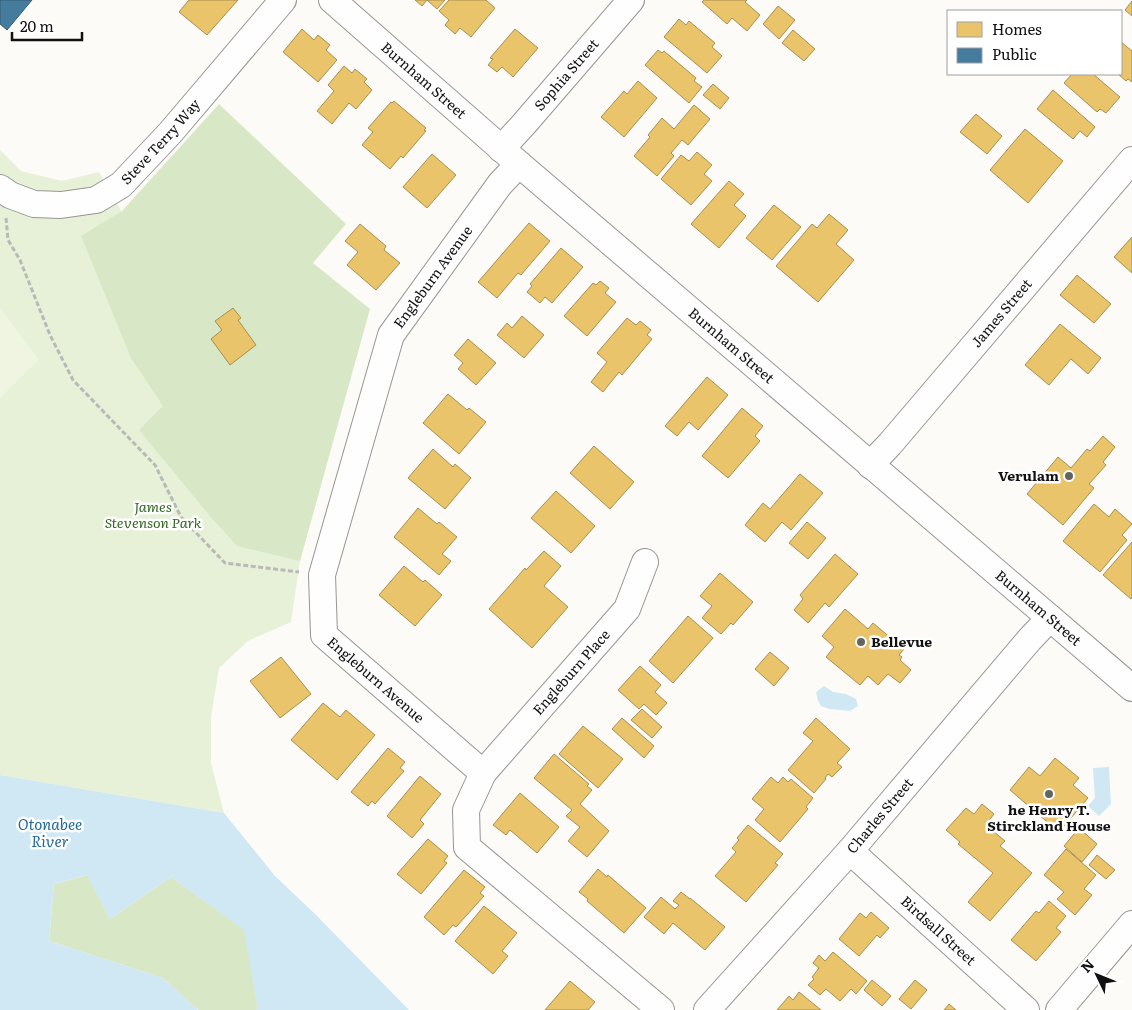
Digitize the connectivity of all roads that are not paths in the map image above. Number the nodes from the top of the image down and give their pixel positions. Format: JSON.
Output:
{"nodes":[{"id":1,"x":283,"y":0,"type":"edge"},
{"id":2,"x":332,"y":0,"type":"edge"},
{"id":3,"x":631,"y":0,"type":"edge"},
{"id":4,"x":510,"y":156,"type":"junction"},
{"id":5,"x":1132,"y":160,"type":"edge"},
{"id":6,"x":5,"y":191,"type":"edge"},
{"id":7,"x":870,"y":465,"type":"junction"},
{"id":8,"x":645,"y":562,"type":"dead end"},
{"id":9,"x":1050,"y":618,"type":"junction"},
{"id":10,"x":1132,"y":688,"type":"edge"},
{"id":11,"x":483,"y":773,"type":"junction"},
{"id":12,"x":850,"y":851,"type":"junction"},
{"id":13,"x":1132,"y":924,"type":"edge"},
{"id":14,"x":661,"y":1010,"type":"edge"},
{"id":15,"x":707,"y":1010,"type":"edge"},
{"id":16,"x":1026,"y":1010,"type":"edge"},
{"id":17,"x":1058,"y":1010,"type":"edge"}],
"edges":[{"from":1,"to":6,"type":"street","name":"Steve Terry Way"},
{"from":2,"to":4,"type":"street","name":"Burnham Street"},
{"from":3,"to":4,"type":"street","name":"Sophia Street"},
{"from":4,"to":7,"type":"street","name":"Burnham Street"},
{"from":4,"to":11,"type":"street","name":"Engleburn Avenue"},
{"from":5,"to":7,"type":"street","name":"James Street"},
{"from":7,"to":9,"type":"street","name":"Burnham Street"},
{"from":8,"to":11,"type":"street","name":"Engleburn Place"},
{"from":9,"to":10,"type":"street","name":"Burnham Street"},
{"from":9,"to":12,"type":"street","name":"Charles Street"},
{"from":11,"to":14,"type":"street"},
{"from":12,"to":15,"type":"street","name":"Charles Street"},
{"from":12,"to":16,"type":"street","name":"Birdsall Street"},
{"from":13,"to":17,"type":"street"}]}
